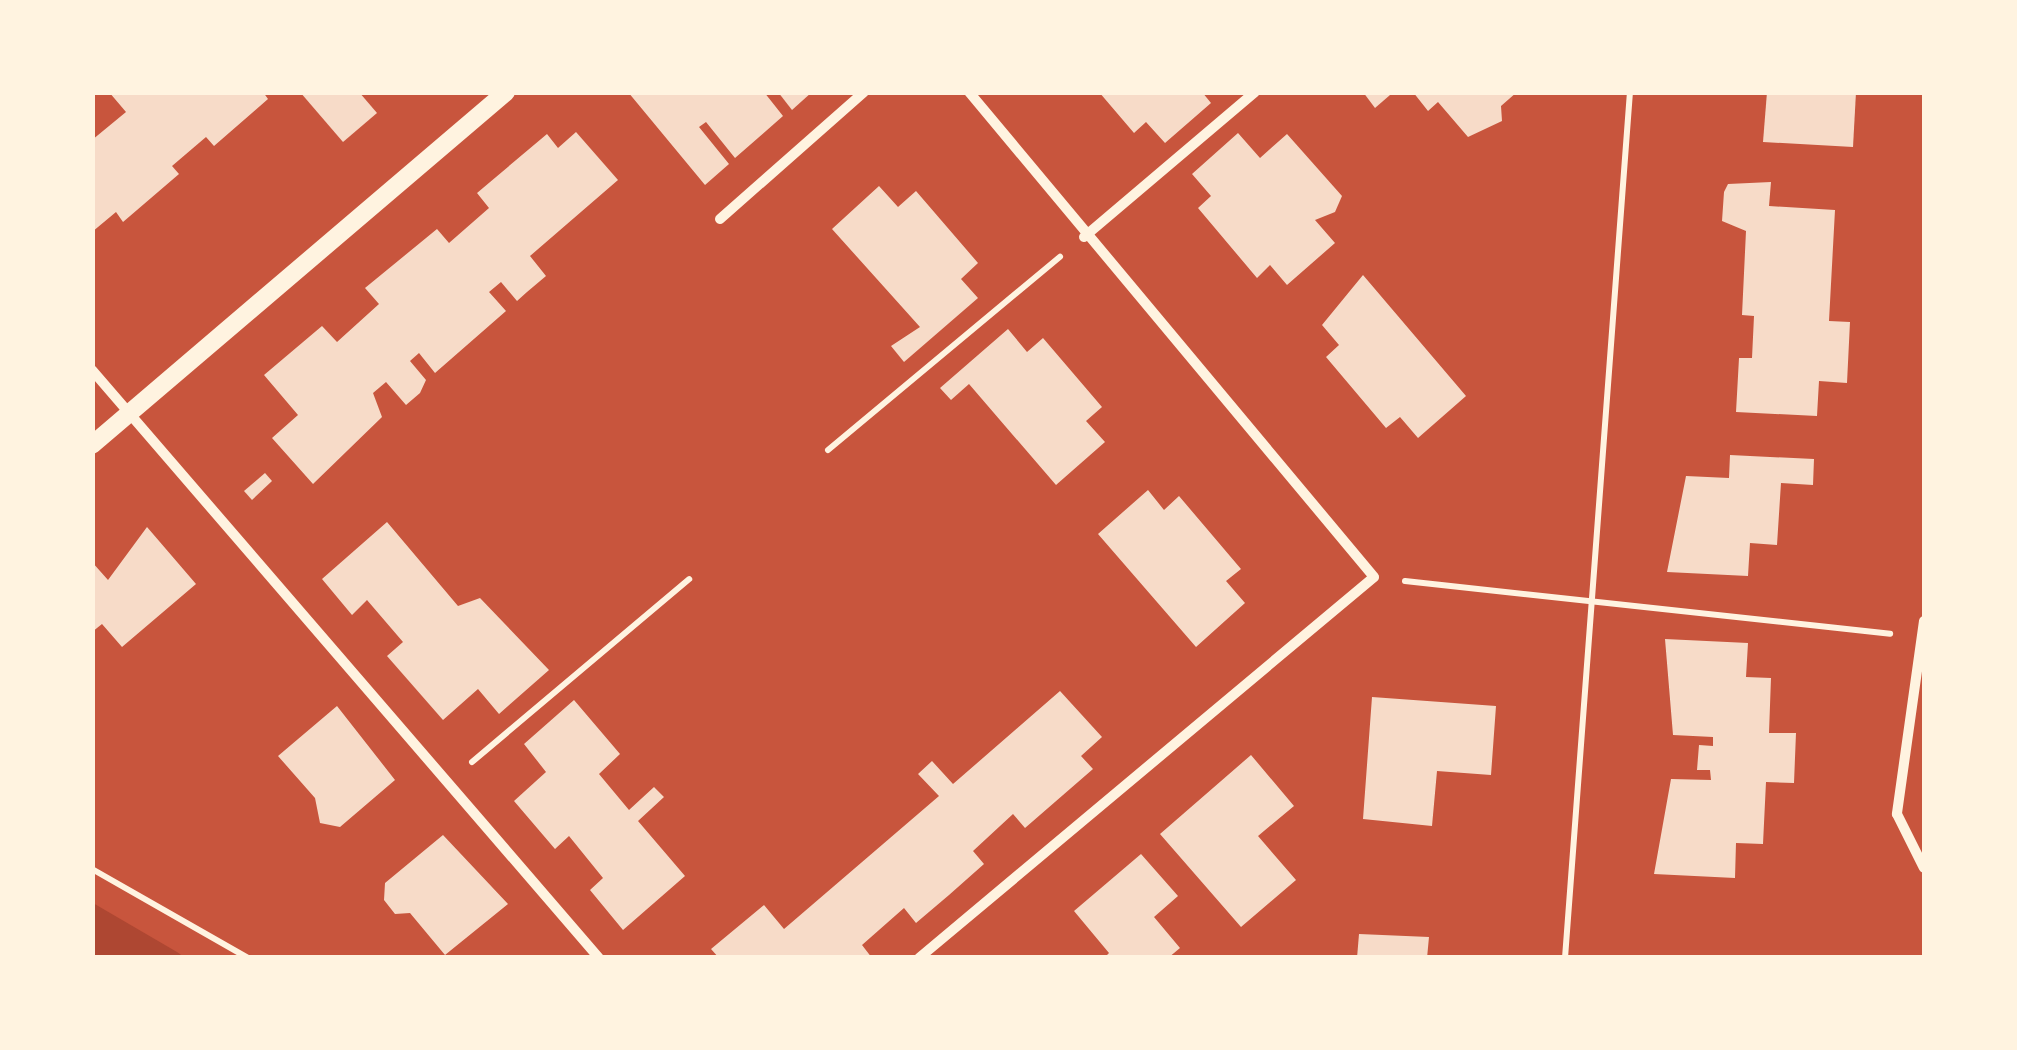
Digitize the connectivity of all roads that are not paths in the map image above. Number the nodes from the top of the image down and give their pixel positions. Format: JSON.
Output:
{"nodes":[{"id":1,"x":506,"y":92,"type":"edge"},
{"id":2,"x":864,"y":92,"type":"edge"},
{"id":3,"x":969,"y":92,"type":"edge"},
{"id":4,"x":1255,"y":92,"type":"edge"},
{"id":5,"x":720,"y":219,"type":"dead end"},
{"id":6,"x":1084,"y":236,"type":"junction"},
{"id":7,"x":92,"y":370,"type":"edge"},
{"id":8,"x":129,"y":413,"type":"junction"},
{"id":9,"x":92,"y":445,"type":"edge"},
{"id":10,"x":1924,"y":620,"type":"edge"},
{"id":11,"x":1923,"y":638,"type":"edge"},
{"id":12,"x":1924,"y":868,"type":"edge"},
{"id":13,"x":599,"y":958,"type":"edge"},
{"id":14,"x":920,"y":958,"type":"edge"}],
"edges":[{"from":1,"to":8,"type":"street"},
{"from":2,"to":5,"type":"street"},
{"from":3,"to":6,"type":"street"},
{"from":4,"to":6,"type":"street"},
{"from":6,"to":14,"type":"street"},
{"from":7,"to":8,"type":"street"},
{"from":8,"to":9,"type":"street"},
{"from":8,"to":13,"type":"street"},
{"from":10,"to":11,"type":"street"},
{"from":11,"to":12,"type":"street"}]}
